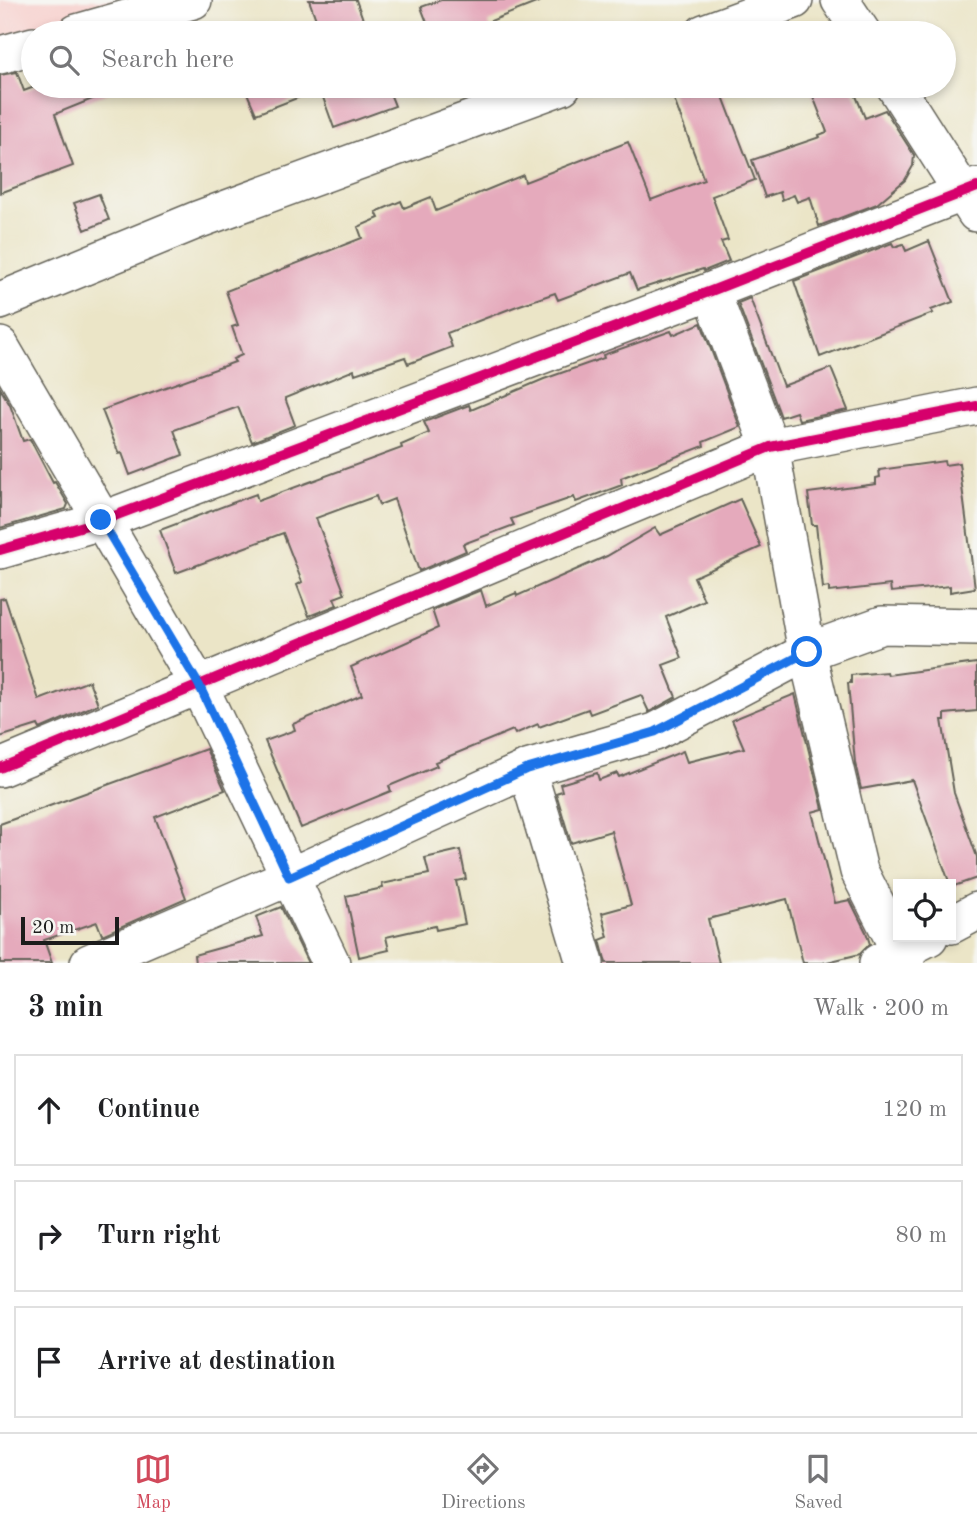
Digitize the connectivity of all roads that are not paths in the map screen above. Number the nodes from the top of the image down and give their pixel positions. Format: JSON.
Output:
{"nodes":[{"id":1,"x":193,"y":0,"type":"edge"},
{"id":2,"x":794,"y":0,"type":"edge"},
{"id":3,"x":840,"y":0,"type":"edge"},
{"id":4,"x":119,"y":21,"type":"edge"},
{"id":5,"x":737,"y":21,"type":"edge"},
{"id":6,"x":854,"y":21,"type":"edge"},
{"id":7,"x":21,"y":49,"type":"edge"},
{"id":8,"x":0,"y":55,"type":"edge"},
{"id":9,"x":529,"y":98,"type":"edge"},
{"id":10,"x":903,"y":98,"type":"edge"},
{"id":11,"x":973,"y":197,"type":"edge"},
{"id":12,"x":711,"y":291,"type":"junction"},
{"id":13,"x":0,"y":301,"type":"edge"},
{"id":14,"x":0,"y":346,"type":"edge"},
{"id":15,"x":977,"y":406,"type":"edge"},
{"id":16,"x":770,"y":447,"type":"junction"},
{"id":17,"x":101,"y":520,"type":"junction"},
{"id":18,"x":0,"y":550,"type":"edge"},
{"id":19,"x":977,"y":627,"type":"edge"},
{"id":20,"x":807,"y":652,"type":"junction"},
{"id":21,"x":199,"y":685,"type":"junction"},
{"id":22,"x":0,"y":768,"type":"edge"},
{"id":23,"x":527,"y":769,"type":"junction"},
{"id":24,"x":289,"y":877,"type":"junction"},
{"id":25,"x":977,"y":912,"type":"edge"},
{"id":26,"x":956,"y":922,"type":"edge"},
{"id":27,"x":904,"y":954,"type":"edge"},
{"id":28,"x":89,"y":963,"type":"edge"},
{"id":29,"x":331,"y":963,"type":"edge"},
{"id":30,"x":585,"y":963,"type":"edge"}],
"edges":[{"from":1,"to":4,"type":"street"},
{"from":2,"to":5,"type":"street"},
{"from":3,"to":6,"type":"street"},
{"from":7,"to":8,"type":"street"},
{"from":9,"to":13,"type":"street"},
{"from":10,"to":11,"type":"street"},
{"from":11,"to":12,"type":"street"},
{"from":12,"to":16,"type":"street"},
{"from":12,"to":17,"type":"street"},
{"from":14,"to":17,"type":"street"},
{"from":15,"to":16,"type":"street"},
{"from":16,"to":20,"type":"street"},
{"from":16,"to":21,"type":"street"},
{"from":17,"to":18,"type":"street"},
{"from":17,"to":21,"type":"street"},
{"from":19,"to":20,"type":"street"},
{"from":20,"to":23,"type":"street"},
{"from":20,"to":27,"type":"street"},
{"from":21,"to":22,"type":"street"},
{"from":21,"to":24,"type":"street"},
{"from":23,"to":24,"type":"street"},
{"from":23,"to":30,"type":"street"},
{"from":24,"to":28,"type":"street"},
{"from":24,"to":29,"type":"street"},
{"from":25,"to":26,"type":"street"}]}
